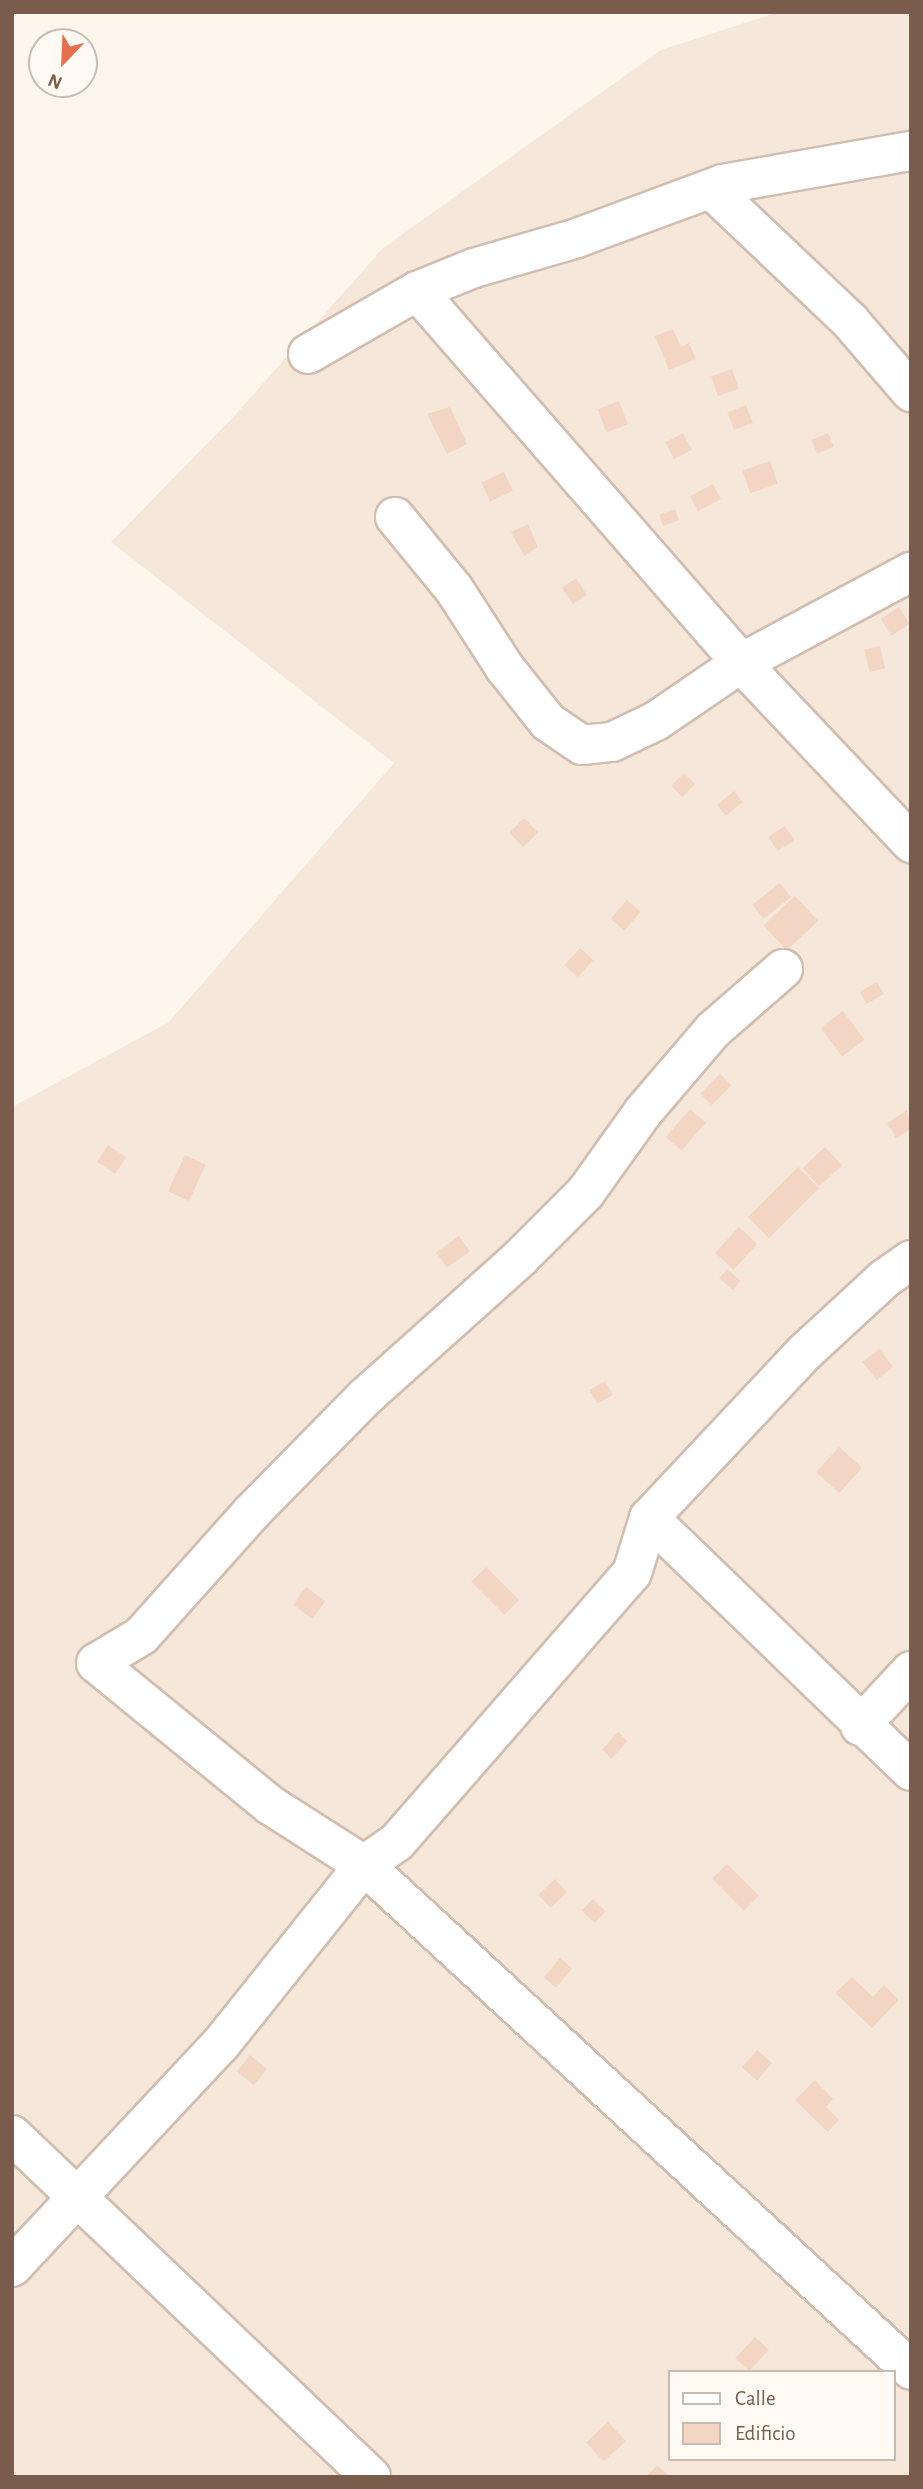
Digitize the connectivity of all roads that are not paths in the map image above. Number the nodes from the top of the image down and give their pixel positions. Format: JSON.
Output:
{"nodes":[{"id":1,"x":911,"y":151,"type":"edge"},
{"id":2,"x":710,"y":189,"type":"junction"},
{"id":3,"x":416,"y":291,"type":"junction"},
{"id":4,"x":308,"y":354,"type":"dead end"},
{"id":5,"x":911,"y":392,"type":"edge"},
{"id":6,"x":395,"y":517,"type":"dead end"},
{"id":7,"x":911,"y":572,"type":"edge"},
{"id":8,"x":741,"y":663,"type":"junction"},
{"id":9,"x":911,"y":843,"type":"edge"},
{"id":10,"x":783,"y":969,"type":"dead end"},
{"id":11,"x":911,"y":1260,"type":"edge"},
{"id":12,"x":649,"y":1518,"type":"junction"},
{"id":13,"x":911,"y":1671,"type":"edge"},
{"id":14,"x":860,"y":1726,"type":"junction"},
{"id":15,"x":911,"y":1771,"type":"edge"},
{"id":16,"x":364,"y":1865,"type":"junction"},
{"id":17,"x":12,"y":2135,"type":"edge"},
{"id":18,"x":79,"y":2195,"type":"junction"},
{"id":19,"x":12,"y":2267,"type":"edge"},
{"id":20,"x":911,"y":2370,"type":"edge"},
{"id":21,"x":371,"y":2477,"type":"edge"}],
"edges":[{"from":1,"to":2,"type":"street"},
{"from":2,"to":3,"type":"street"},
{"from":2,"to":5,"type":"street"},
{"from":3,"to":4,"type":"street"},
{"from":3,"to":8,"type":"street"},
{"from":6,"to":8,"type":"street"},
{"from":7,"to":8,"type":"street"},
{"from":8,"to":9,"type":"street"},
{"from":10,"to":16,"type":"street"},
{"from":11,"to":12,"type":"street"},
{"from":12,"to":14,"type":"street"},
{"from":12,"to":16,"type":"street"},
{"from":13,"to":14,"type":"street"},
{"from":14,"to":15,"type":"street"},
{"from":16,"to":18,"type":"street"},
{"from":16,"to":20,"type":"street"},
{"from":17,"to":18,"type":"street"},
{"from":18,"to":19,"type":"street"},
{"from":18,"to":21,"type":"street"}]}
